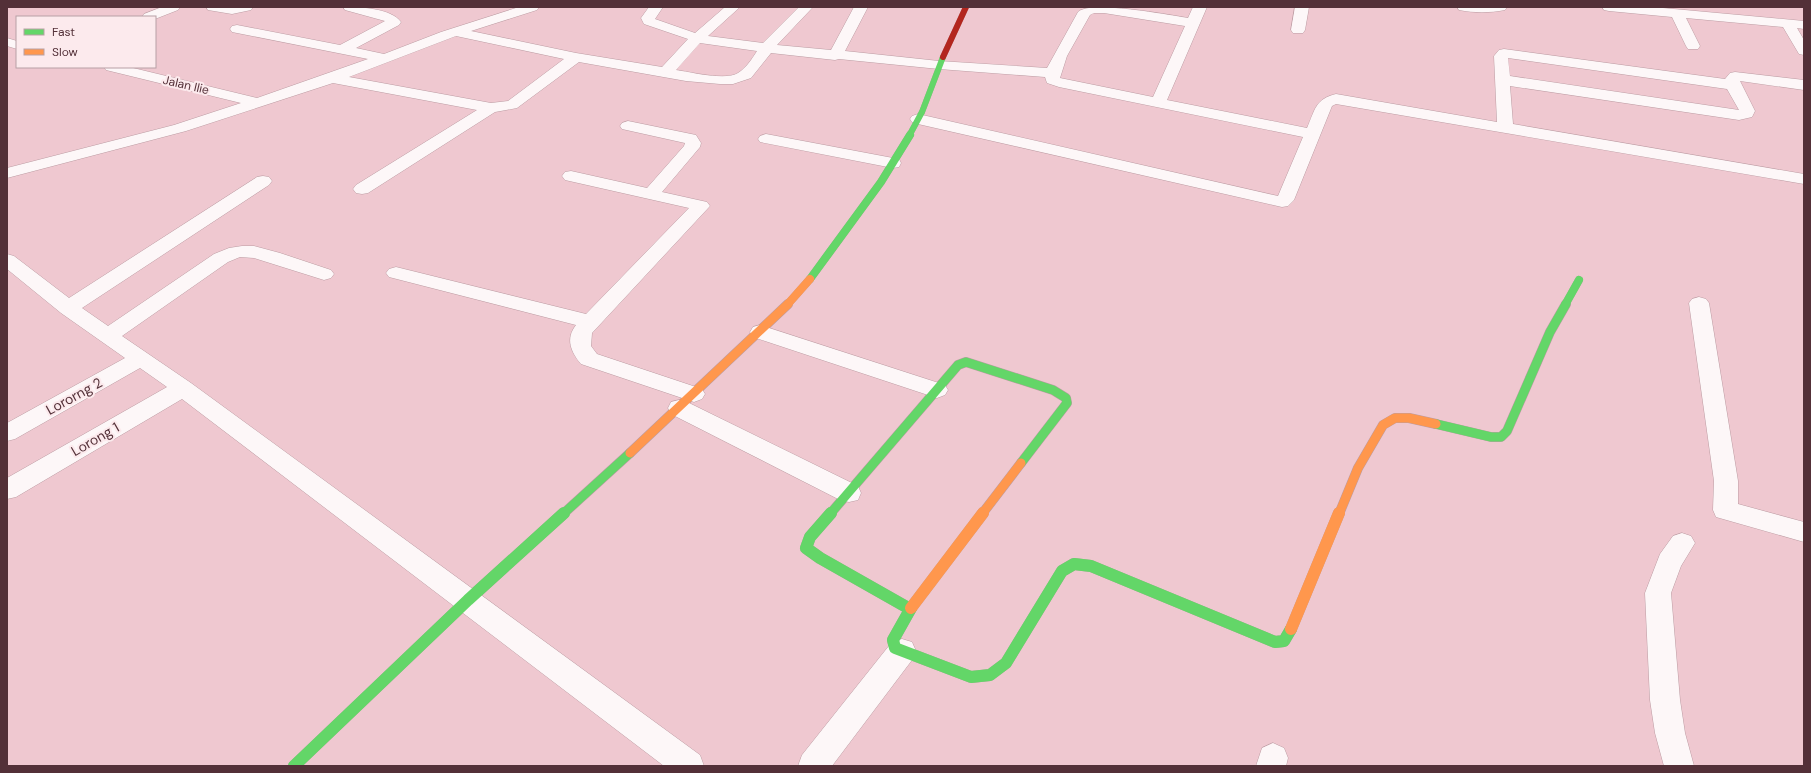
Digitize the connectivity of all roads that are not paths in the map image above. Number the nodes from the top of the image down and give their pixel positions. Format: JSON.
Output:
{"nodes":[{"id":1,"x":173,"y":7,"type":"edge"},
{"id":2,"x":213,"y":7,"type":"edge"},
{"id":3,"x":246,"y":7,"type":"edge"},
{"id":4,"x":350,"y":7,"type":"edge"},
{"id":5,"x":532,"y":7,"type":"edge"},
{"id":6,"x":656,"y":7,"type":"edge"},
{"id":7,"x":733,"y":7,"type":"edge"},
{"id":8,"x":806,"y":7,"type":"edge"},
{"id":9,"x":861,"y":7,"type":"edge"},
{"id":10,"x":966,"y":7,"type":"edge"},
{"id":11,"x":1200,"y":7,"type":"edge"},
{"id":12,"x":1302,"y":7,"type":"edge"},
{"id":13,"x":1464,"y":7,"type":"edge"},
{"id":14,"x":1500,"y":7,"type":"edge"},
{"id":15,"x":1609,"y":7,"type":"edge"},
{"id":16,"x":1093,"y":8,"type":"edge"},
{"id":17,"x":1636,"y":8,"type":"edge"},
{"id":18,"x":1677,"y":13,"type":"junction"},
{"id":19,"x":151,"y":16,"type":"edge"},
{"id":20,"x":1193,"y":23,"type":"junction"},
{"id":21,"x":1787,"y":23,"type":"junction"},
{"id":22,"x":1804,"y":25,"type":"edge"},
{"id":23,"x":237,"y":29,"type":"dead end"},
{"id":24,"x":1298,"y":30,"type":"dead end"},
{"id":25,"x":455,"y":32,"type":"junction"},
{"id":26,"x":696,"y":38,"type":"junction"},
{"id":27,"x":1693,"y":46,"type":"dead end"},
{"id":28,"x":767,"y":48,"type":"junction"},
{"id":29,"x":342,"y":50,"type":"junction"},
{"id":30,"x":1804,"y":51,"type":"edge"},
{"id":31,"x":835,"y":56,"type":"junction"},
{"id":32,"x":576,"y":57,"type":"junction"},
{"id":33,"x":384,"y":58,"type":"junction"},
{"id":34,"x":939,"y":65,"type":"junction"},
{"id":35,"x":115,"y":68,"type":"edge"},
{"id":36,"x":666,"y":72,"type":"junction"},
{"id":37,"x":1051,"y":74,"type":"junction"},
{"id":38,"x":332,"y":78,"type":"junction"},
{"id":39,"x":1503,"y":80,"type":"junction"},
{"id":40,"x":1804,"y":84,"type":"edge"},
{"id":41,"x":1733,"y":85,"type":"junction"},
{"id":42,"x":260,"y":102,"type":"junction"},
{"id":43,"x":1158,"y":104,"type":"junction"},
{"id":44,"x":491,"y":108,"type":"junction"},
{"id":45,"x":918,"y":119,"type":"junction"},
{"id":46,"x":628,"y":126,"type":"dead end"},
{"id":47,"x":1505,"y":129,"type":"junction"},
{"id":48,"x":1314,"y":134,"type":"junction"},
{"id":49,"x":766,"y":139,"type":"dead end"},
{"id":50,"x":893,"y":163,"type":"junction"},
{"id":51,"x":7,"y":173,"type":"edge"},
{"id":52,"x":571,"y":176,"type":"dead end"},
{"id":53,"x":1804,"y":179,"type":"edge"},
{"id":54,"x":263,"y":181,"type":"dead end"},
{"id":55,"x":362,"y":189,"type":"dead end"},
{"id":56,"x":651,"y":194,"type":"junction"},
{"id":57,"x":7,"y":260,"type":"edge"},
{"id":58,"x":324,"y":274,"type":"dead end"},
{"id":59,"x":396,"y":274,"type":"dead end"},
{"id":60,"x":1579,"y":280,"type":"dead end"},
{"id":61,"x":1699,"y":303,"type":"dead end"},
{"id":62,"x":68,"y":308,"type":"junction"},
{"id":63,"x":591,"y":322,"type":"junction"},
{"id":64,"x":760,"y":332,"type":"junction"},
{"id":65,"x":108,"y":336,"type":"junction"},
{"id":66,"x":141,"y":358,"type":"junction"},
{"id":67,"x":183,"y":388,"type":"junction"},
{"id":68,"x":937,"y":390,"type":"junction"},
{"id":69,"x":686,"y":401,"type":"junction"},
{"id":70,"x":7,"y":433,"type":"edge"},
{"id":71,"x":7,"y":490,"type":"edge"},
{"id":72,"x":849,"y":493,"type":"junction"},
{"id":73,"x":1804,"y":532,"type":"edge"},
{"id":74,"x":1682,"y":543,"type":"dead end"},
{"id":75,"x":468,"y":600,"type":"junction"},
{"id":76,"x":910,"y":610,"type":"junction"},
{"id":77,"x":902,"y":651,"type":"junction"},
{"id":78,"x":294,"y":766,"type":"edge"},
{"id":79,"x":689,"y":766,"type":"edge"},
{"id":80,"x":813,"y":766,"type":"edge"},
{"id":81,"x":1679,"y":766,"type":"edge"}],
"edges":[{"from":1,"to":19,"type":"street"},
{"from":2,"to":3,"type":"street"},
{"from":4,"to":29,"type":"street"},
{"from":5,"to":25,"type":"street"},
{"from":6,"to":26,"type":"street"},
{"from":7,"to":26,"type":"street"},
{"from":8,"to":28,"type":"street"},
{"from":9,"to":31,"type":"street"},
{"from":10,"to":34,"type":"street"},
{"from":11,"to":20,"type":"street"},
{"from":12,"to":24,"type":"street"},
{"from":13,"to":14,"type":"street"},
{"from":15,"to":17,"type":"street"},
{"from":16,"to":20,"type":"street"},
{"from":16,"to":37,"type":"street"},
{"from":17,"to":18,"type":"street"},
{"from":18,"to":21,"type":"street"},
{"from":18,"to":27,"type":"street"},
{"from":20,"to":43,"type":"street"},
{"from":21,"to":22,"type":"street"},
{"from":21,"to":30,"type":"street"},
{"from":23,"to":29,"type":"street"},
{"from":25,"to":32,"type":"street"},
{"from":25,"to":33,"type":"street"},
{"from":26,"to":28,"type":"street"},
{"from":26,"to":36,"type":"street"},
{"from":28,"to":31,"type":"street"},
{"from":28,"to":36,"type":"street"},
{"from":29,"to":33,"type":"street"},
{"from":31,"to":34,"type":"street"},
{"from":32,"to":36,"type":"street"},
{"from":32,"to":44,"type":"street"},
{"from":33,"to":38,"type":"street"},
{"from":34,"to":37,"type":"street"},
{"from":34,"to":45,"type":"street"},
{"from":35,"to":42,"type":"street","name":"Jalan Ilie"},
{"from":37,"to":43,"type":"street"},
{"from":38,"to":42,"type":"street"},
{"from":38,"to":44,"type":"street"},
{"from":39,"to":41,"type":"street"},
{"from":39,"to":41,"type":"street"},
{"from":39,"to":47,"type":"street"},
{"from":40,"to":41,"type":"street"},
{"from":42,"to":51,"type":"street"},
{"from":43,"to":48,"type":"street"},
{"from":44,"to":55,"type":"street"},
{"from":45,"to":48,"type":"street"},
{"from":45,"to":50,"type":"street"},
{"from":46,"to":56,"type":"street"},
{"from":47,"to":48,"type":"street"},
{"from":47,"to":53,"type":"street"},
{"from":49,"to":50,"type":"street"},
{"from":50,"to":64,"type":"street"},
{"from":52,"to":56,"type":"street"},
{"from":54,"to":62,"type":"street"},
{"from":56,"to":63,"type":"street"},
{"from":57,"to":62,"type":"street"},
{"from":58,"to":65,"type":"street"},
{"from":59,"to":63,"type":"street"},
{"from":60,"to":77,"type":"street"},
{"from":61,"to":73,"type":"street"},
{"from":62,"to":65,"type":"street"},
{"from":63,"to":69,"type":"street"},
{"from":64,"to":68,"type":"street"},
{"from":64,"to":69,"type":"street"},
{"from":65,"to":66,"type":"street"},
{"from":66,"to":67,"type":"street"},
{"from":66,"to":70,"type":"street","name":"Lororng 2"},
{"from":67,"to":71,"type":"street","name":"Lorong 1"},
{"from":67,"to":75,"type":"street"},
{"from":68,"to":72,"type":"street"},
{"from":68,"to":76,"type":"street"},
{"from":69,"to":72,"type":"street"},
{"from":69,"to":75,"type":"street"},
{"from":72,"to":76,"type":"street"},
{"from":74,"to":81,"type":"street"},
{"from":75,"to":78,"type":"street"},
{"from":75,"to":79,"type":"street"},
{"from":76,"to":77,"type":"street"},
{"from":77,"to":80,"type":"street"}]}
